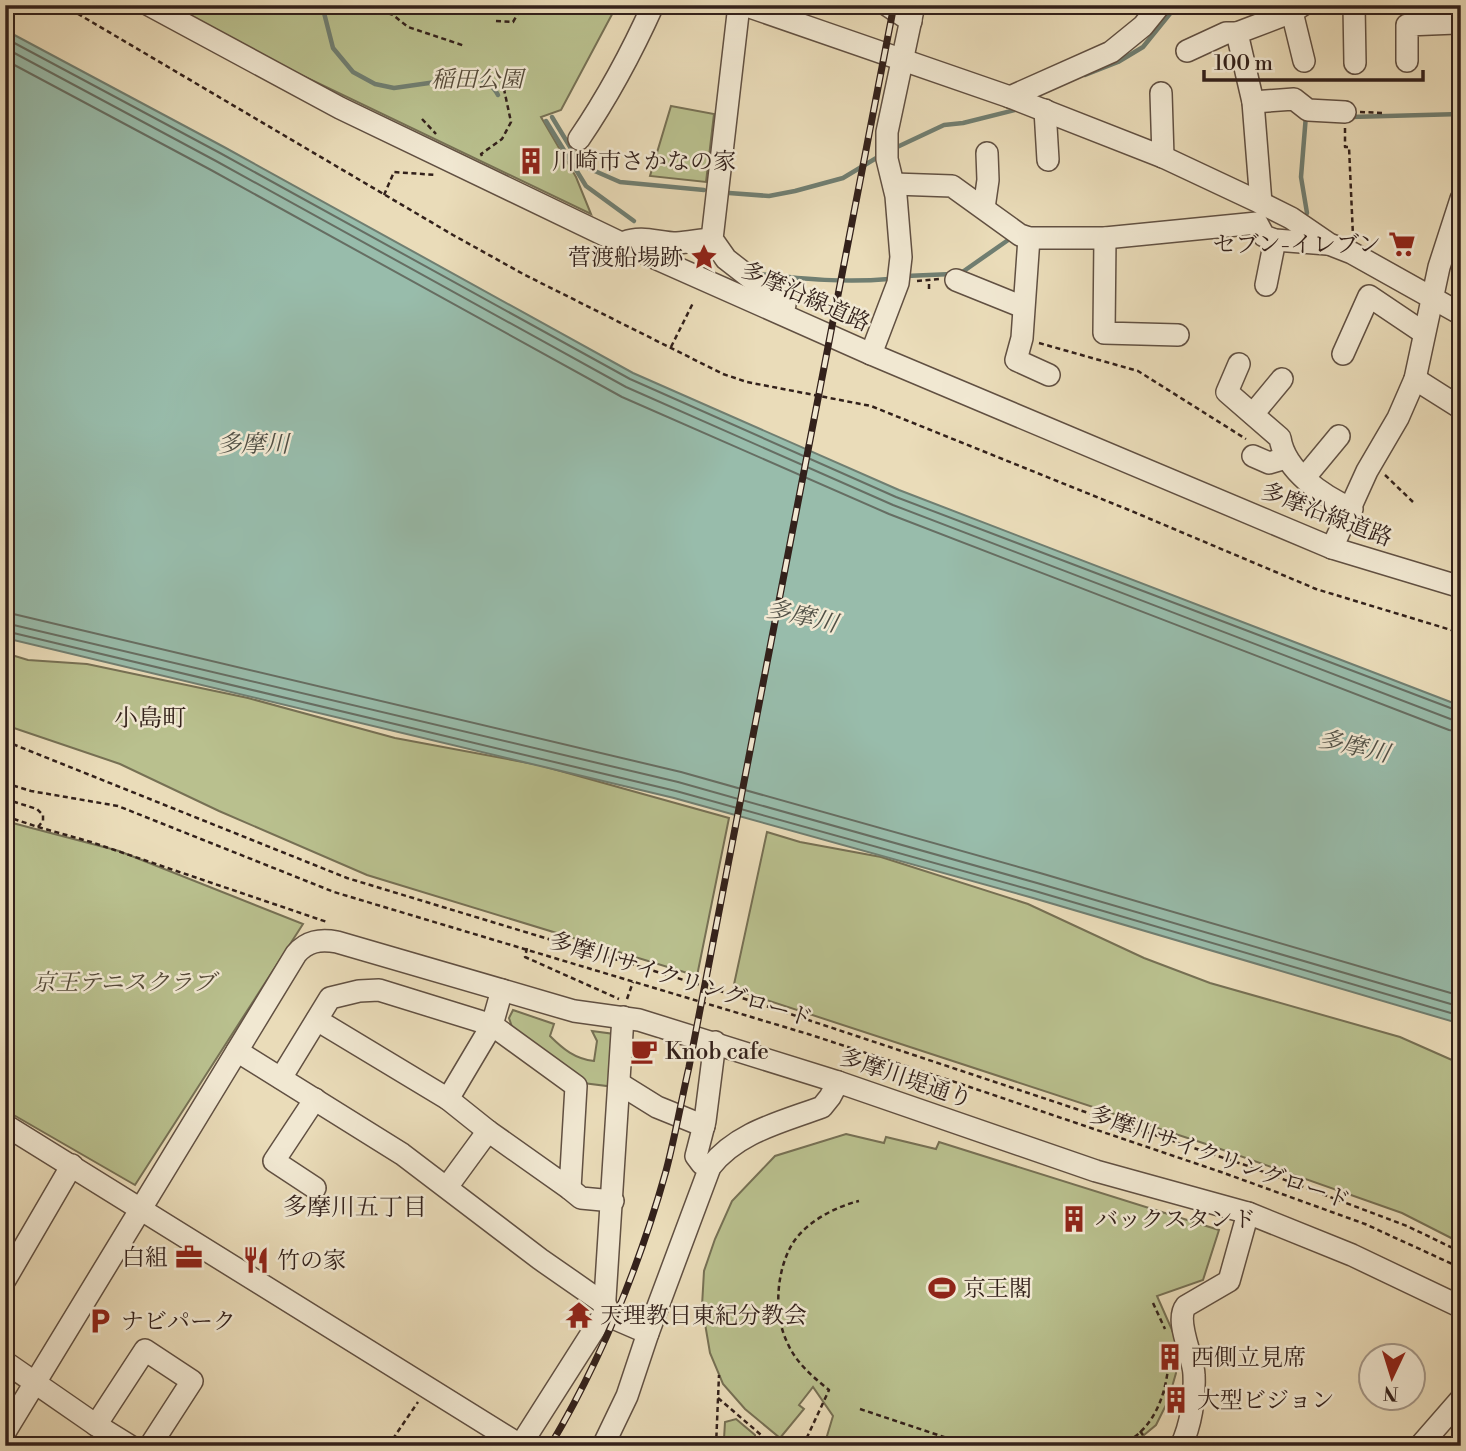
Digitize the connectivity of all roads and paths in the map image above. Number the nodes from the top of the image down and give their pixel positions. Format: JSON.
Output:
{"nodes":[{"id":1,"x":63,"y":5,"type":"edge"},
{"id":2,"x":149,"y":5,"type":"edge"},
{"id":3,"x":363,"y":5,"type":"edge"},
{"id":4,"x":523,"y":5,"type":"edge"},
{"id":5,"x":653,"y":5,"type":"edge"},
{"id":6,"x":739,"y":5,"type":"edge"},
{"id":7,"x":744,"y":5,"type":"edge"},
{"id":8,"x":887,"y":5,"type":"edge"},
{"id":9,"x":1160,"y":5,"type":"edge"},
{"id":10,"x":1354,"y":5,"type":"edge"},
{"id":11,"x":1283,"y":10,"type":"edge"},
{"id":12,"x":913,"y":13,"type":"edge"},
{"id":13,"x":496,"y":21,"type":"dead end"},
{"id":14,"x":1461,"y":26,"type":"edge"},
{"id":15,"x":1237,"y":33,"type":"junction"},
{"id":16,"x":464,"y":47,"type":"dead end"},
{"id":17,"x":1187,"y":51,"type":"dead end"},
{"id":18,"x":902,"y":60,"type":"junction"},
{"id":19,"x":1304,"y":61,"type":"dead end"},
{"id":20,"x":1407,"y":61,"type":"dead end"},
{"id":21,"x":1355,"y":63,"type":"dead end"},
{"id":22,"x":501,"y":75,"type":"dead end"},
{"id":23,"x":1161,"y":93,"type":"dead end"},
{"id":24,"x":1252,"y":102,"type":"junction"},
{"id":25,"x":1028,"y":104,"type":"junction"},
{"id":26,"x":1345,"y":112,"type":"junction"},
{"id":27,"x":1385,"y":113,"type":"dead end"},
{"id":28,"x":579,"y":139,"type":"dead end"},
{"id":29,"x":987,"y":153,"type":"dead end"},
{"id":30,"x":1163,"y":157,"type":"junction"},
{"id":31,"x":1048,"y":160,"type":"dead end"},
{"id":32,"x":439,"y":175,"type":"dead end"},
{"id":33,"x":497,"y":184,"type":"junction"},
{"id":34,"x":894,"y":184,"type":"junction"},
{"id":35,"x":384,"y":196,"type":"junction"},
{"id":36,"x":1461,"y":199,"type":"edge"},
{"id":37,"x":1261,"y":203,"type":"junction"},
{"id":38,"x":984,"y":208,"type":"junction"},
{"id":39,"x":1029,"y":238,"type":"junction"},
{"id":40,"x":1105,"y":238,"type":"junction"},
{"id":41,"x":712,"y":239,"type":"junction"},
{"id":42,"x":1275,"y":240,"type":"junction"},
{"id":43,"x":621,"y":243,"type":"junction"},
{"id":44,"x":1329,"y":244,"type":"junction"},
{"id":45,"x":1352,"y":253,"type":"junction"},
{"id":46,"x":929,"y":280,"type":"junction"},
{"id":47,"x":956,"y":280,"type":"joint"},
{"id":48,"x":898,"y":283,"type":"junction"},
{"id":49,"x":1266,"y":285,"type":"dead end"},
{"id":50,"x":929,"y":289,"type":"dead end"},
{"id":51,"x":1431,"y":299,"type":"junction"},
{"id":52,"x":693,"y":303,"type":"dead end"},
{"id":53,"x":1023,"y":307,"type":"junction"},
{"id":54,"x":1461,"y":314,"type":"edge"},
{"id":55,"x":790,"y":316,"type":"junction"},
{"id":56,"x":1424,"y":333,"type":"junction"},
{"id":57,"x":1178,"y":335,"type":"dead end"},
{"id":58,"x":1022,"y":338,"type":"junction"},
{"id":59,"x":671,"y":348,"type":"junction"},
{"id":60,"x":871,"y":354,"type":"junction"},
{"id":61,"x":1343,"y":354,"type":"dead end"},
{"id":62,"x":1239,"y":364,"type":"dead end"},
{"id":63,"x":1049,"y":375,"type":"dead end"},
{"id":64,"x":1282,"y":379,"type":"dead end"},
{"id":65,"x":1415,"y":379,"type":"junction"},
{"id":66,"x":1461,"y":408,"type":"edge"},
{"id":67,"x":1253,"y":414,"type":"junction"},
{"id":68,"x":1339,"y":436,"type":"dead end"},
{"id":69,"x":1250,"y":448,"type":"joint"},
{"id":70,"x":1286,"y":458,"type":"junction"},
{"id":71,"x":1372,"y":463,"type":"junction"},
{"id":72,"x":1305,"y":477,"type":"junction"},
{"id":73,"x":1413,"y":502,"type":"dead end"},
{"id":74,"x":1352,"y":509,"type":"junction"},
{"id":75,"x":1332,"y":548,"type":"junction"},
{"id":76,"x":1461,"y":587,"type":"edge"},
{"id":77,"x":1461,"y":633,"type":"edge"},
{"id":78,"x":5,"y":741,"type":"edge"},
{"id":79,"x":5,"y":783,"type":"edge"},
{"id":80,"x":5,"y":799,"type":"edge"},
{"id":81,"x":5,"y":816,"type":"edge"},
{"id":82,"x":38,"y":827,"type":"junction"},
{"id":83,"x":325,"y":932,"type":"junction"},
{"id":84,"x":527,"y":948,"type":"junction"},
{"id":85,"x":634,"y":982,"type":"junction"},
{"id":86,"x":502,"y":990,"type":"junction"},
{"id":87,"x":624,"y":1009,"type":"junction"},
{"id":88,"x":317,"y":1020,"type":"junction"},
{"id":89,"x":492,"y":1025,"type":"junction"},
{"id":90,"x":715,"y":1042,"type":"junction"},
{"id":91,"x":237,"y":1051,"type":"junction"},
{"id":92,"x":281,"y":1078,"type":"junction"},
{"id":93,"x":838,"y":1082,"type":"junction"},
{"id":94,"x":620,"y":1084,"type":"junction"},
{"id":95,"x":315,"y":1099,"type":"junction"},
{"id":96,"x":448,"y":1099,"type":"junction"},
{"id":97,"x":704,"y":1126,"type":"junction"},
{"id":98,"x":7,"y":1129,"type":"edge"},
{"id":99,"x":488,"y":1131,"type":"junction"},
{"id":100,"x":72,"y":1166,"type":"junction"},
{"id":101,"x":710,"y":1167,"type":"junction"},
{"id":102,"x":447,"y":1187,"type":"junction"},
{"id":103,"x":315,"y":1188,"type":"dead end"},
{"id":104,"x":570,"y":1189,"type":"junction"},
{"id":105,"x":612,"y":1201,"type":"junction"},
{"id":106,"x":859,"y":1201,"type":"dead end"},
{"id":107,"x":142,"y":1209,"type":"junction"},
{"id":108,"x":1248,"y":1213,"type":"junction"},
{"id":109,"x":1461,"y":1252,"type":"edge"},
{"id":110,"x":1461,"y":1268,"type":"edge"},
{"id":111,"x":5,"y":1280,"type":"edge"},
{"id":112,"x":1153,"y":1303,"type":"dead end"},
{"id":113,"x":1461,"y":1307,"type":"edge"},
{"id":114,"x":605,"y":1310,"type":"junction"},
{"id":115,"x":648,"y":1333,"type":"junction"},
{"id":116,"x":5,"y":1362,"type":"edge"},
{"id":117,"x":719,"y":1375,"type":"dead end"},
{"id":118,"x":37,"y":1382,"type":"junction"},
{"id":119,"x":427,"y":1387,"type":"junction"},
{"id":120,"x":718,"y":1398,"type":"junction"},
{"id":121,"x":1460,"y":1400,"type":"edge"},
{"id":122,"x":860,"y":1409,"type":"dead end"},
{"id":123,"x":96,"y":1425,"type":"junction"},
{"id":124,"x":1140,"y":1431,"type":"junction"},
{"id":125,"x":5,"y":1432,"type":"edge"},
{"id":126,"x":524,"y":1444,"type":"edge"},
{"id":127,"x":130,"y":1446,"type":"edge"},
{"id":128,"x":150,"y":1446,"type":"edge"},
{"id":129,"x":388,"y":1446,"type":"edge"},
{"id":130,"x":603,"y":1446,"type":"edge"},
{"id":131,"x":716,"y":1446,"type":"edge"},
{"id":132,"x":774,"y":1446,"type":"edge"},
{"id":133,"x":803,"y":1446,"type":"edge"},
{"id":134,"x":971,"y":1446,"type":"edge"},
{"id":135,"x":1120,"y":1446,"type":"edge"},
{"id":136,"x":1151,"y":1446,"type":"edge"},
{"id":137,"x":1181,"y":1446,"type":"edge"},
{"id":138,"x":1420,"y":1446,"type":"edge"}],
"edges":[{"from":1,"to":35,"type":"path"},
{"from":2,"to":33,"type":"street","name":"多摩沿線道路"},
{"from":3,"to":16,"type":"path"},
{"from":4,"to":13,"type":"path"},
{"from":5,"to":28,"type":"street"},
{"from":6,"to":41,"type":"street"},
{"from":7,"to":18,"type":"street"},
{"from":8,"to":12,"type":"street"},
{"from":9,"to":25,"type":"street"},
{"from":10,"to":21,"type":"street"},
{"from":11,"to":15,"type":"street"},
{"from":11,"to":19,"type":"street"},
{"from":12,"to":18,"type":"street"},
{"from":14,"to":20,"type":"street"},
{"from":15,"to":17,"type":"street"},
{"from":15,"to":24,"type":"street"},
{"from":18,"to":25,"type":"street"},
{"from":18,"to":34,"type":"street"},
{"from":22,"to":33,"type":"path"},
{"from":23,"to":30,"type":"street"},
{"from":24,"to":26,"type":"street"},
{"from":24,"to":37,"type":"street"},
{"from":25,"to":30,"type":"street"},
{"from":25,"to":31,"type":"street"},
{"from":26,"to":27,"type":"path"},
{"from":26,"to":45,"type":"path"},
{"from":29,"to":38,"type":"street"},
{"from":30,"to":37,"type":"street"},
{"from":32,"to":35,"type":"path"},
{"from":33,"to":43,"type":"street","name":"多摩沿線道路"},
{"from":34,"to":38,"type":"street"},
{"from":34,"to":48,"type":"street"},
{"from":35,"to":59,"type":"path"},
{"from":36,"to":51,"type":"street"},
{"from":37,"to":44,"type":"street"},
{"from":38,"to":39,"type":"street"},
{"from":39,"to":40,"type":"street"},
{"from":39,"to":53,"type":"street"},
{"from":40,"to":42,"type":"street"},
{"from":40,"to":57,"type":"street"},
{"from":41,"to":43,"type":"street"},
{"from":41,"to":55,"type":"street"},
{"from":42,"to":44,"type":"street"},
{"from":42,"to":49,"type":"street"},
{"from":43,"to":55,"type":"street","name":"多摩沿線道路"},
{"from":44,"to":45,"type":"street"},
{"from":45,"to":51,"type":"street"},
{"from":46,"to":47,"type":"path"},
{"from":46,"to":48,"type":"path"},
{"from":46,"to":50,"type":"path"},
{"from":47,"to":53,"type":"street"},
{"from":48,"to":60,"type":"street"},
{"from":51,"to":54,"type":"street"},
{"from":51,"to":56,"type":"street"},
{"from":52,"to":59,"type":"path"},
{"from":53,"to":58,"type":"street"},
{"from":55,"to":60,"type":"street","name":"多摩沿線道路"},
{"from":56,"to":61,"type":"street"},
{"from":56,"to":65,"type":"street"},
{"from":58,"to":63,"type":"street"},
{"from":58,"to":69,"type":"path"},
{"from":59,"to":77,"type":"path"},
{"from":60,"to":75,"type":"street","name":"多摩沿線道路"},
{"from":62,"to":67,"type":"street"},
{"from":64,"to":67,"type":"street"},
{"from":65,"to":66,"type":"street"},
{"from":65,"to":71,"type":"street"},
{"from":67,"to":70,"type":"street"},
{"from":68,"to":72,"type":"street"},
{"from":69,"to":70,"type":"street"},
{"from":70,"to":72,"type":"street"},
{"from":71,"to":73,"type":"path"},
{"from":71,"to":74,"type":"street"},
{"from":72,"to":74,"type":"street"},
{"from":74,"to":75,"type":"street"},
{"from":75,"to":76,"type":"street","name":"多摩沿線道路"},
{"from":78,"to":109,"type":"path"},
{"from":79,"to":84,"type":"path","name":"多摩川サイクリングロード"},
{"from":80,"to":82,"type":"path"},
{"from":81,"to":82,"type":"path"},
{"from":82,"to":83,"type":"path"},
{"from":83,"to":86,"type":"street","name":"多摩川堤通り"},
{"from":83,"to":91,"type":"street"},
{"from":84,"to":85,"type":"path","name":"多摩川サイクリングロード"},
{"from":84,"to":87,"type":"path"},
{"from":85,"to":87,"type":"path"},
{"from":85,"to":110,"type":"path","name":"多摩川サイクリングロード"},
{"from":86,"to":87,"type":"street","name":"多摩川堤通り"},
{"from":86,"to":89,"type":"street"},
{"from":87,"to":90,"type":"street","name":"多摩川堤通り"},
{"from":87,"to":94,"type":"street"},
{"from":88,"to":89,"type":"street"},
{"from":88,"to":92,"type":"street"},
{"from":88,"to":96,"type":"street"},
{"from":89,"to":96,"type":"street"},
{"from":89,"to":104,"type":"street"},
{"from":90,"to":93,"type":"street","name":"多摩川堤通り"},
{"from":90,"to":97,"type":"street"},
{"from":91,"to":92,"type":"street"},
{"from":91,"to":107,"type":"street"},
{"from":92,"to":95,"type":"street"},
{"from":93,"to":101,"type":"street"},
{"from":93,"to":108,"type":"street","name":"多摩川堤通り"},
{"from":94,"to":97,"type":"street"},
{"from":94,"to":105,"type":"street"},
{"from":95,"to":102,"type":"street"},
{"from":95,"to":103,"type":"street"},
{"from":96,"to":99,"type":"street"},
{"from":97,"to":101,"type":"street"},
{"from":98,"to":100,"type":"street"},
{"from":99,"to":102,"type":"street"},
{"from":99,"to":104,"type":"street"},
{"from":100,"to":107,"type":"street"},
{"from":100,"to":111,"type":"street"},
{"from":101,"to":115,"type":"street"},
{"from":102,"to":114,"type":"street"},
{"from":104,"to":105,"type":"street"},
{"from":105,"to":114,"type":"street"},
{"from":106,"to":133,"type":"path"},
{"from":107,"to":118,"type":"street"},
{"from":107,"to":119,"type":"street"},
{"from":108,"to":113,"type":"street","name":"多摩川堤通り"},
{"from":108,"to":137,"type":"street"},
{"from":112,"to":124,"type":"path"},
{"from":114,"to":115,"type":"street"},
{"from":114,"to":126,"type":"street"},
{"from":115,"to":130,"type":"street"},
{"from":116,"to":118,"type":"street"},
{"from":117,"to":120,"type":"path"},
{"from":118,"to":123,"type":"street"},
{"from":118,"to":125,"type":"street"},
{"from":119,"to":126,"type":"street"},
{"from":119,"to":129,"type":"path"},
{"from":120,"to":131,"type":"path"},
{"from":120,"to":132,"type":"path"},
{"from":121,"to":138,"type":"street"},
{"from":122,"to":134,"type":"path"},
{"from":123,"to":127,"type":"street"},
{"from":123,"to":128,"type":"street"},
{"from":124,"to":135,"type":"path"},
{"from":124,"to":136,"type":"path"}]}
